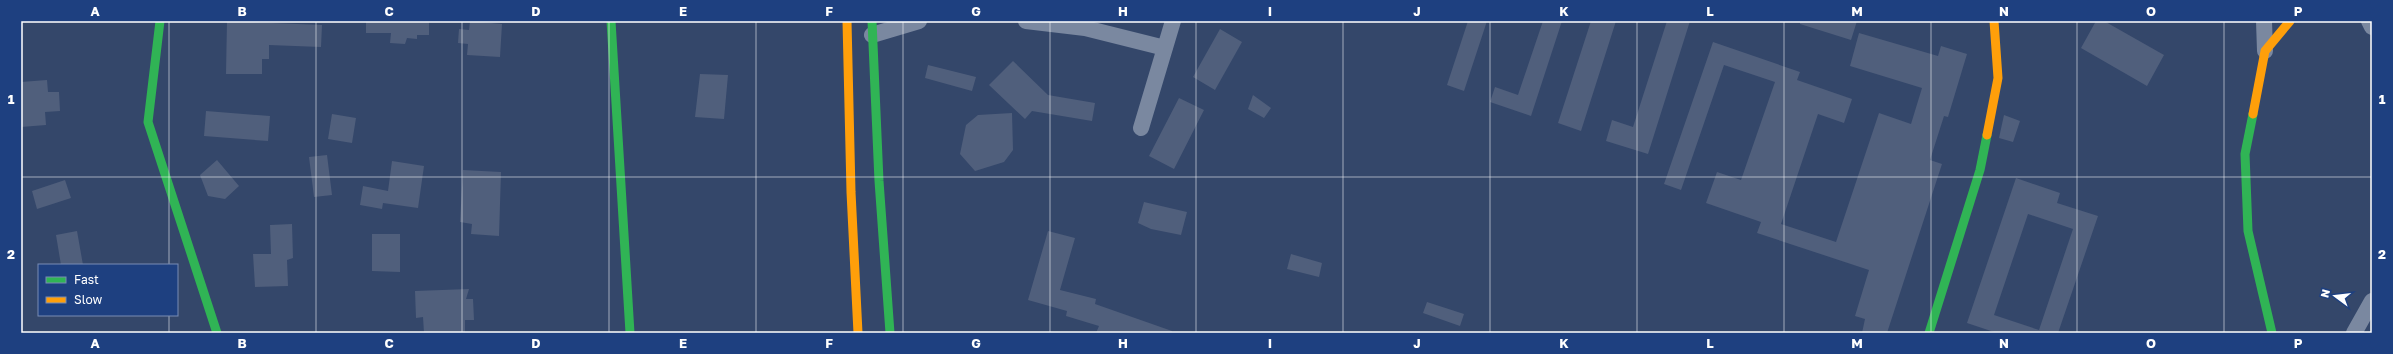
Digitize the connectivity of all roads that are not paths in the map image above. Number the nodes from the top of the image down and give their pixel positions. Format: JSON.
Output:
{"nodes":[{"id":1,"x":160,"y":21,"type":"edge"},
{"id":2,"x":611,"y":21,"type":"edge"},
{"id":3,"x":847,"y":21,"type":"edge"},
{"id":4,"x":919,"y":21,"type":"edge"},
{"id":5,"x":1026,"y":21,"type":"edge"},
{"id":6,"x":1173,"y":21,"type":"edge"},
{"id":7,"x":1994,"y":21,"type":"edge"},
{"id":8,"x":2264,"y":21,"type":"edge"},
{"id":9,"x":2290,"y":21,"type":"edge"},
{"id":10,"x":2369,"y":21,"type":"edge"},
{"id":11,"x":2372,"y":27,"type":"edge"},
{"id":12,"x":872,"y":28,"type":"edge"},
{"id":13,"x":1165,"y":48,"type":"junction"},
{"id":14,"x":2265,"y":51,"type":"junction"},
{"id":15,"x":1141,"y":128,"type":"dead end"},
{"id":16,"x":2372,"y":301,"type":"edge"},
{"id":17,"x":217,"y":333,"type":"edge"},
{"id":18,"x":630,"y":333,"type":"edge"},
{"id":19,"x":858,"y":333,"type":"edge"},
{"id":20,"x":890,"y":333,"type":"edge"},
{"id":21,"x":1930,"y":333,"type":"edge"},
{"id":22,"x":2272,"y":333,"type":"edge"},
{"id":23,"x":2354,"y":333,"type":"edge"}],
"edges":[{"from":1,"to":17,"type":"street"},
{"from":2,"to":18,"type":"street"},
{"from":3,"to":19,"type":"street"},
{"from":4,"to":12,"type":"street"},
{"from":5,"to":13,"type":"street"},
{"from":6,"to":13,"type":"street"},
{"from":7,"to":21,"type":"street"},
{"from":8,"to":14,"type":"street"},
{"from":9,"to":14,"type":"street"},
{"from":10,"to":11,"type":"street"},
{"from":12,"to":20,"type":"street"},
{"from":13,"to":15,"type":"street"},
{"from":14,"to":22,"type":"street"},
{"from":16,"to":23,"type":"street"}]}
